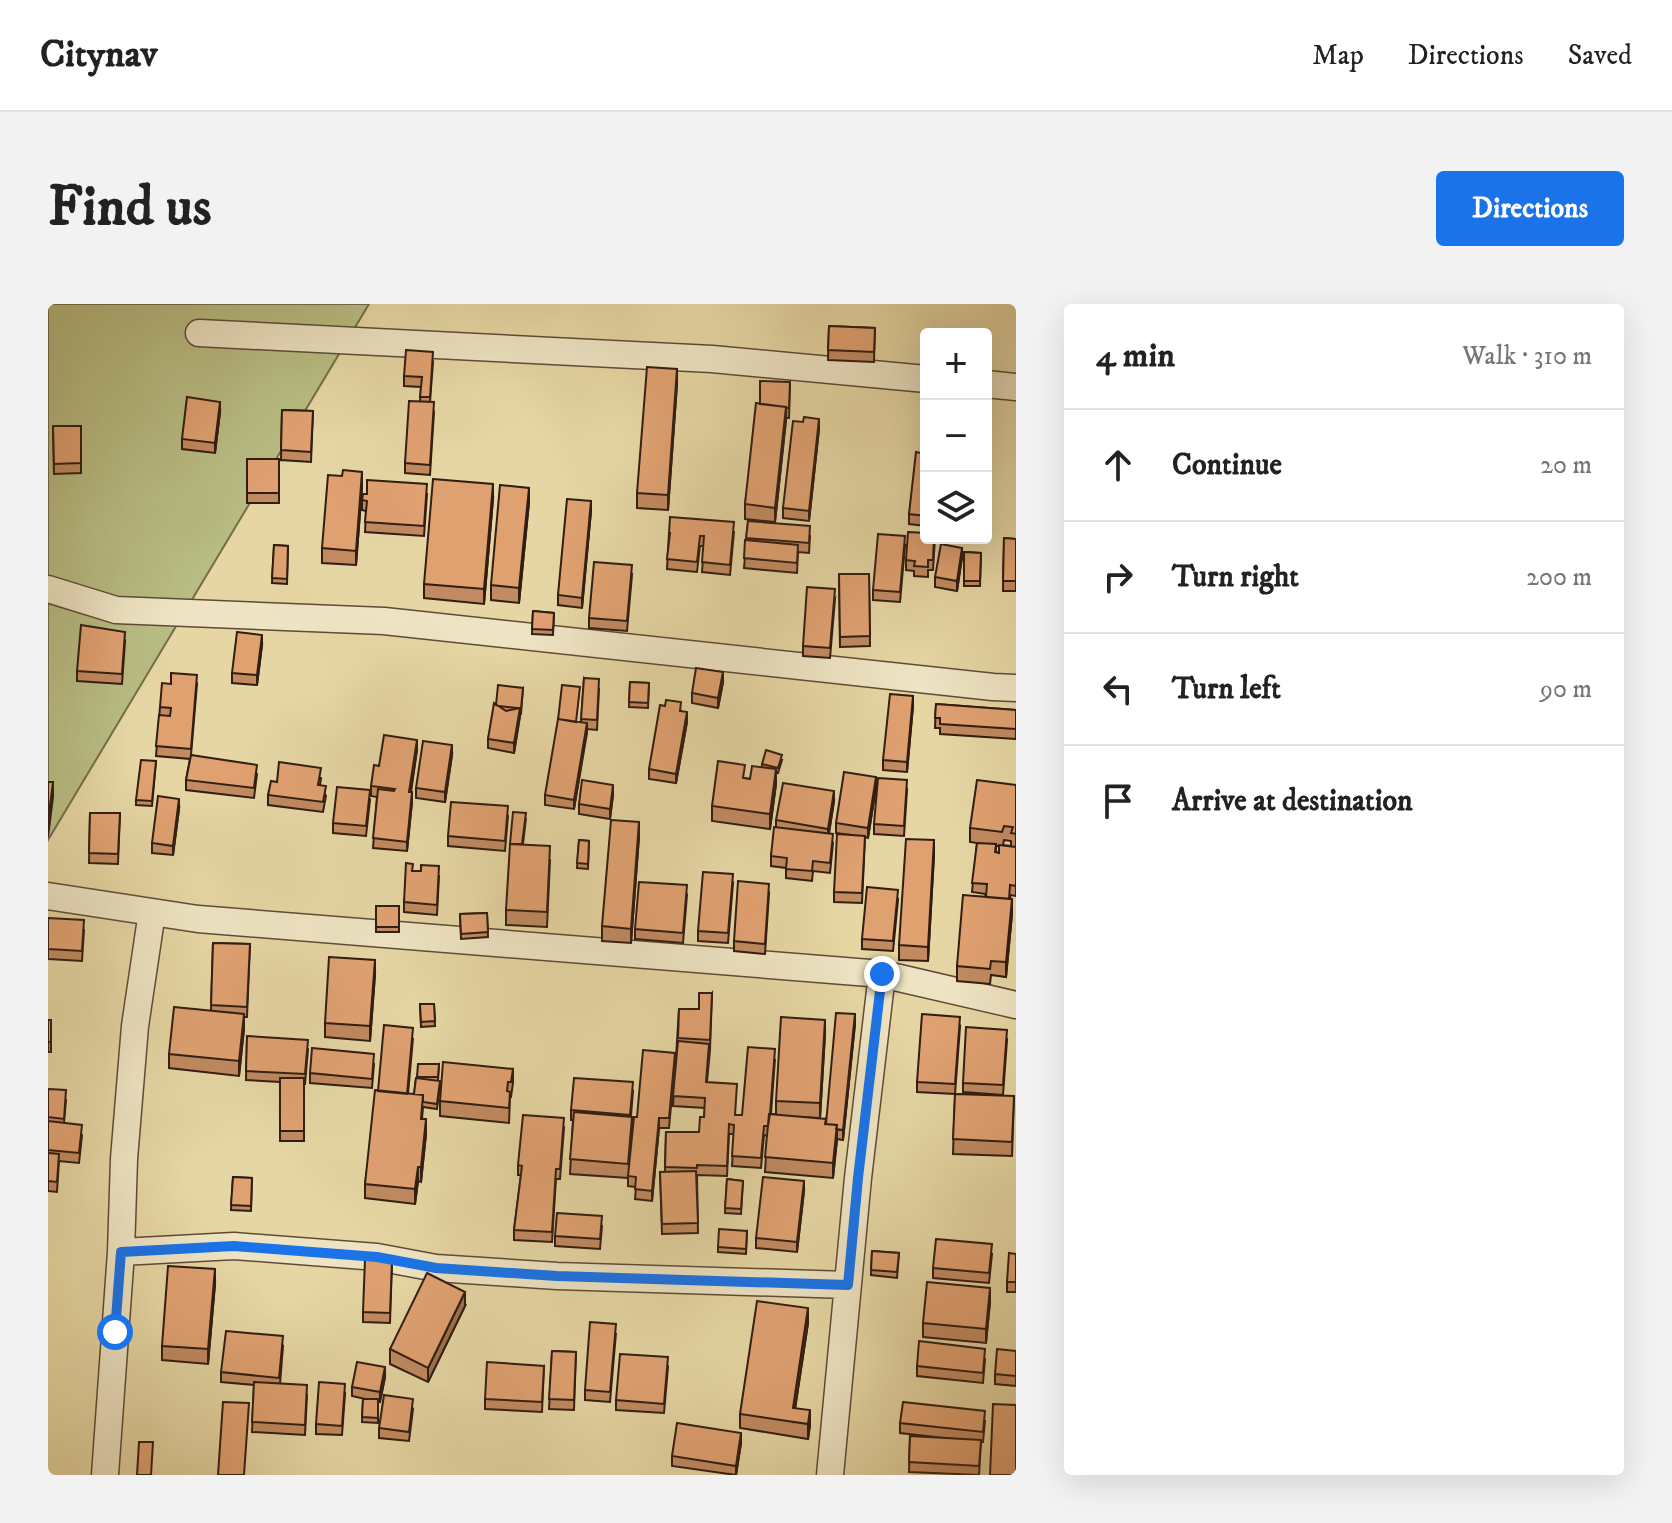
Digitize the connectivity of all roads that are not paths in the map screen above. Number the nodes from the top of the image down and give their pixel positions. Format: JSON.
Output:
{"nodes":[{"id":1,"x":199,"y":333,"type":"dead end"},
{"id":2,"x":920,"y":378,"type":"edge"},
{"id":3,"x":992,"y":385,"type":"edge"},
{"id":4,"x":1016,"y":387,"type":"edge"},
{"id":5,"x":48,"y":589,"type":"edge"},
{"id":6,"x":1016,"y":688,"type":"edge"},
{"id":7,"x":48,"y":896,"type":"edge"},
{"id":8,"x":152,"y":912,"type":"junction"},
{"id":9,"x":882,"y":974,"type":"junction"},
{"id":10,"x":1016,"y":1005,"type":"edge"},
{"id":11,"x":121,"y":1252,"type":"junction"},
{"id":12,"x":848,"y":1285,"type":"junction"},
{"id":13,"x":105,"y":1475,"type":"edge"},
{"id":14,"x":830,"y":1475,"type":"edge"}],
"edges":[{"from":1,"to":2,"type":"street"},
{"from":3,"to":4,"type":"street"},
{"from":5,"to":6,"type":"street"},
{"from":7,"to":8,"type":"street"},
{"from":8,"to":9,"type":"street"},
{"from":8,"to":11,"type":"street"},
{"from":9,"to":10,"type":"street"},
{"from":9,"to":12,"type":"street"},
{"from":11,"to":12,"type":"street"},
{"from":11,"to":13,"type":"street"},
{"from":12,"to":14,"type":"street"}]}
